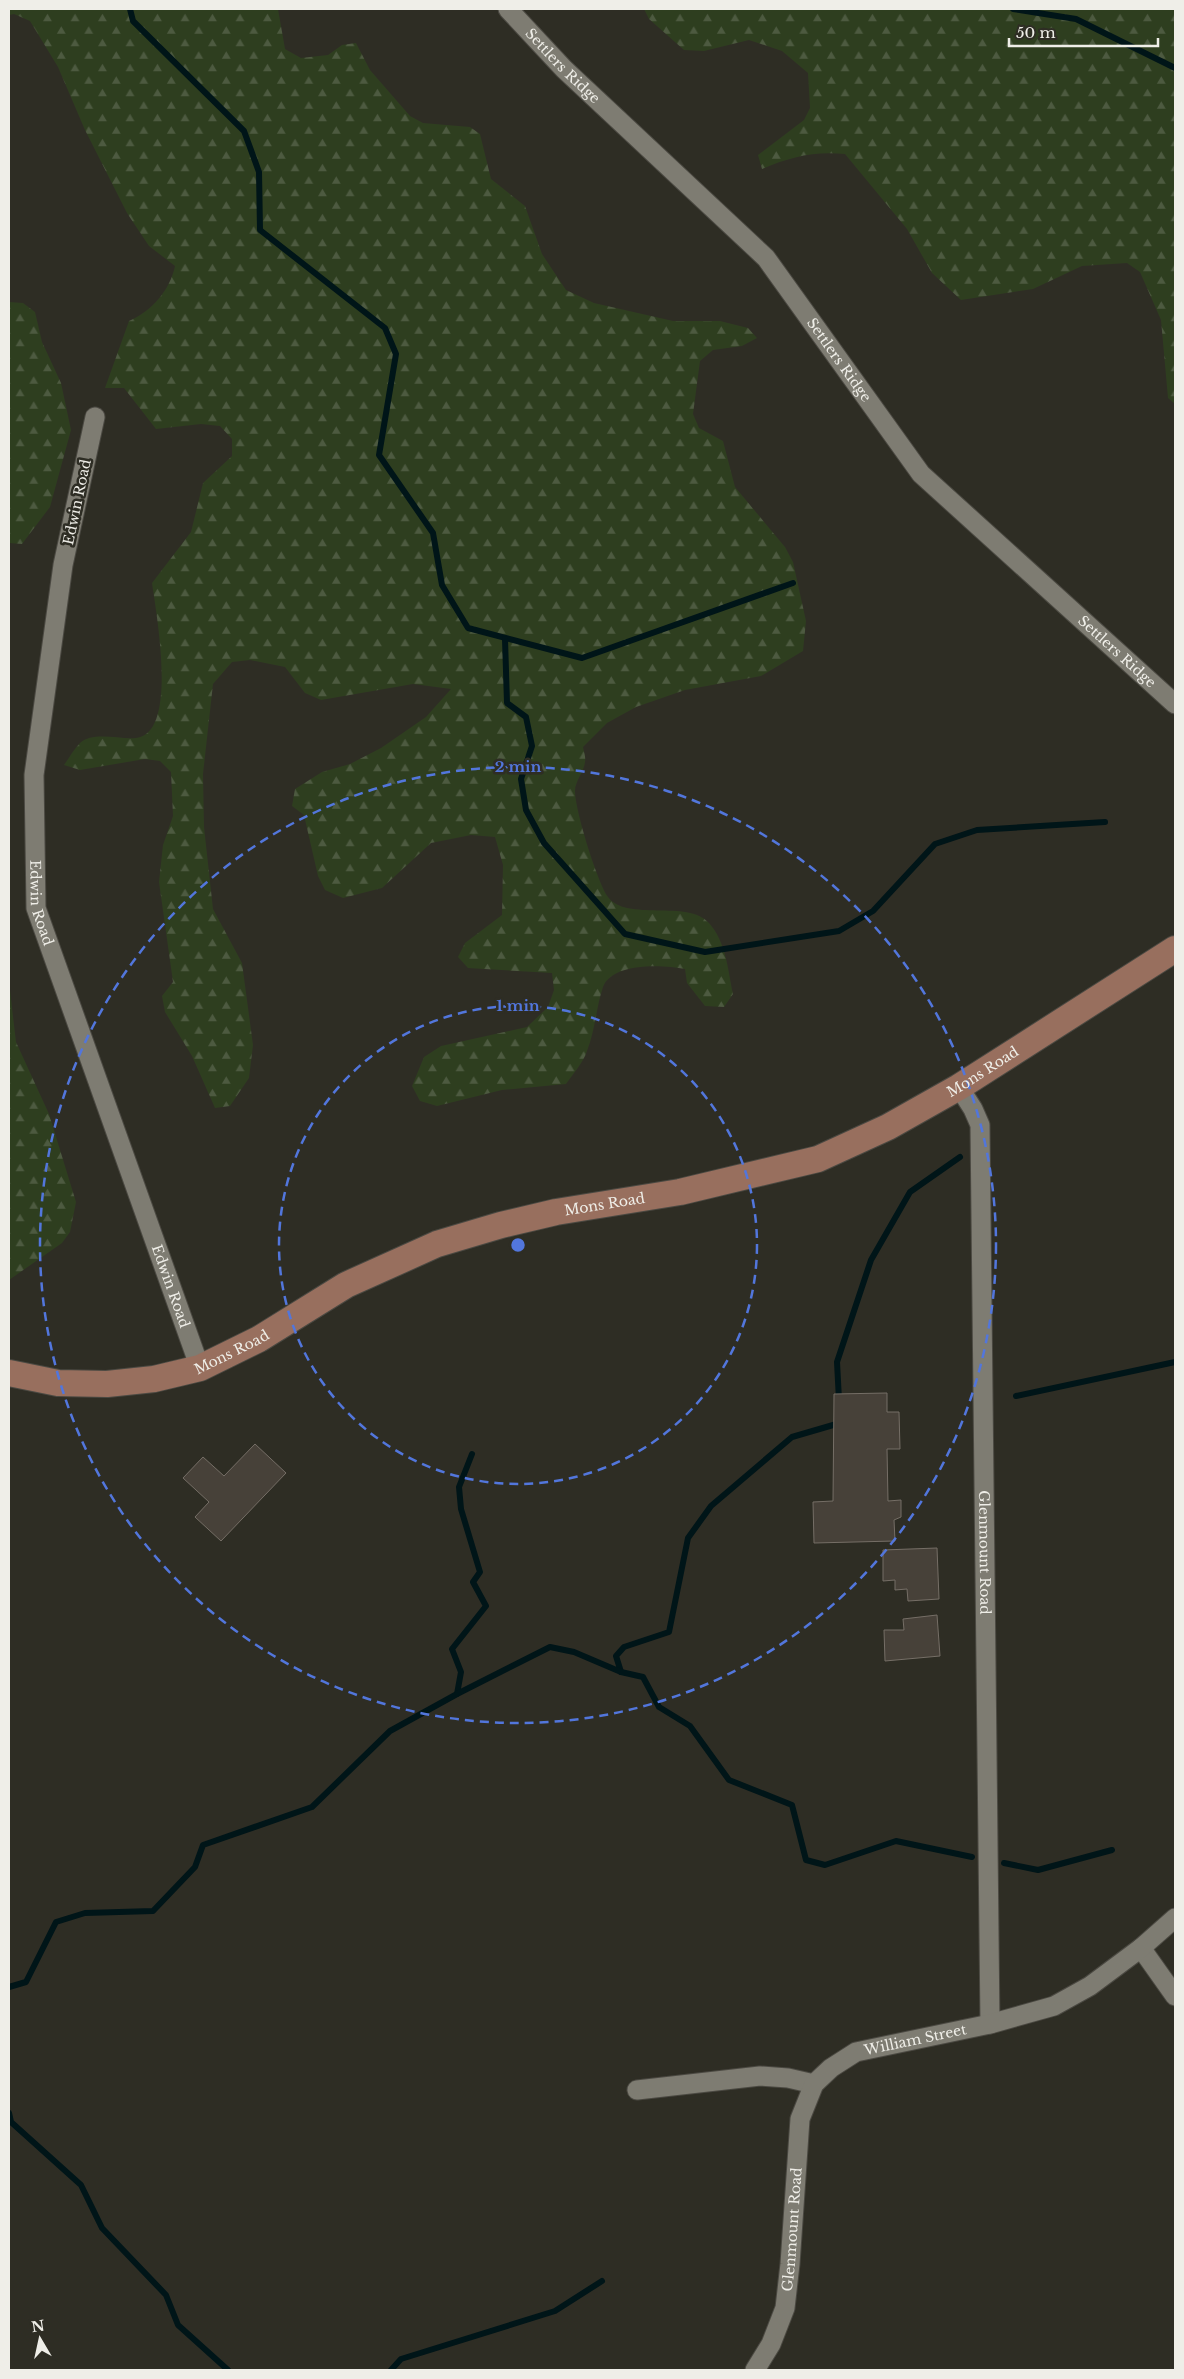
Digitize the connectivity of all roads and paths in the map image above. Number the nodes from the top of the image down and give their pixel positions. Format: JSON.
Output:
{"nodes":[{"id":1,"x":508,"y":9,"type":"edge"},
{"id":2,"x":95,"y":417,"type":"dead end"},
{"id":3,"x":1175,"y":704,"type":"edge"},
{"id":4,"x":1175,"y":949,"type":"edge"},
{"id":5,"x":959,"y":1088,"type":"junction"},
{"id":6,"x":200,"y":1368,"type":"junction"},
{"id":7,"x":9,"y":1373,"type":"edge"},
{"id":8,"x":1175,"y":1918,"type":"edge"},
{"id":9,"x":1141,"y":1948,"type":"junction"},
{"id":10,"x":1175,"y":1996,"type":"edge"},
{"id":11,"x":990,"y":2024,"type":"junction"},
{"id":12,"x":814,"y":2084,"type":"junction"},
{"id":13,"x":637,"y":2090,"type":"dead end"},
{"id":14,"x":754,"y":2370,"type":"edge"}],
"edges":[{"from":1,"to":3,"type":"street","name":"Settlers Ridge"},
{"from":2,"to":6,"type":"street","name":"Edwin Road"},
{"from":4,"to":5,"type":"main road","name":"Mons Road"},
{"from":5,"to":6,"type":"main road","name":"Mons Road"},
{"from":5,"to":11,"type":"street","name":"Glenmount Road"},
{"from":6,"to":7,"type":"main road","name":"Mons Road"},
{"from":8,"to":9,"type":"street","name":"William Street"},
{"from":9,"to":10,"type":"street"},
{"from":9,"to":11,"type":"street","name":"William Street"},
{"from":11,"to":12,"type":"street","name":"William Street"},
{"from":12,"to":13,"type":"street"},
{"from":12,"to":14,"type":"street","name":"Glenmount Road"}]}
